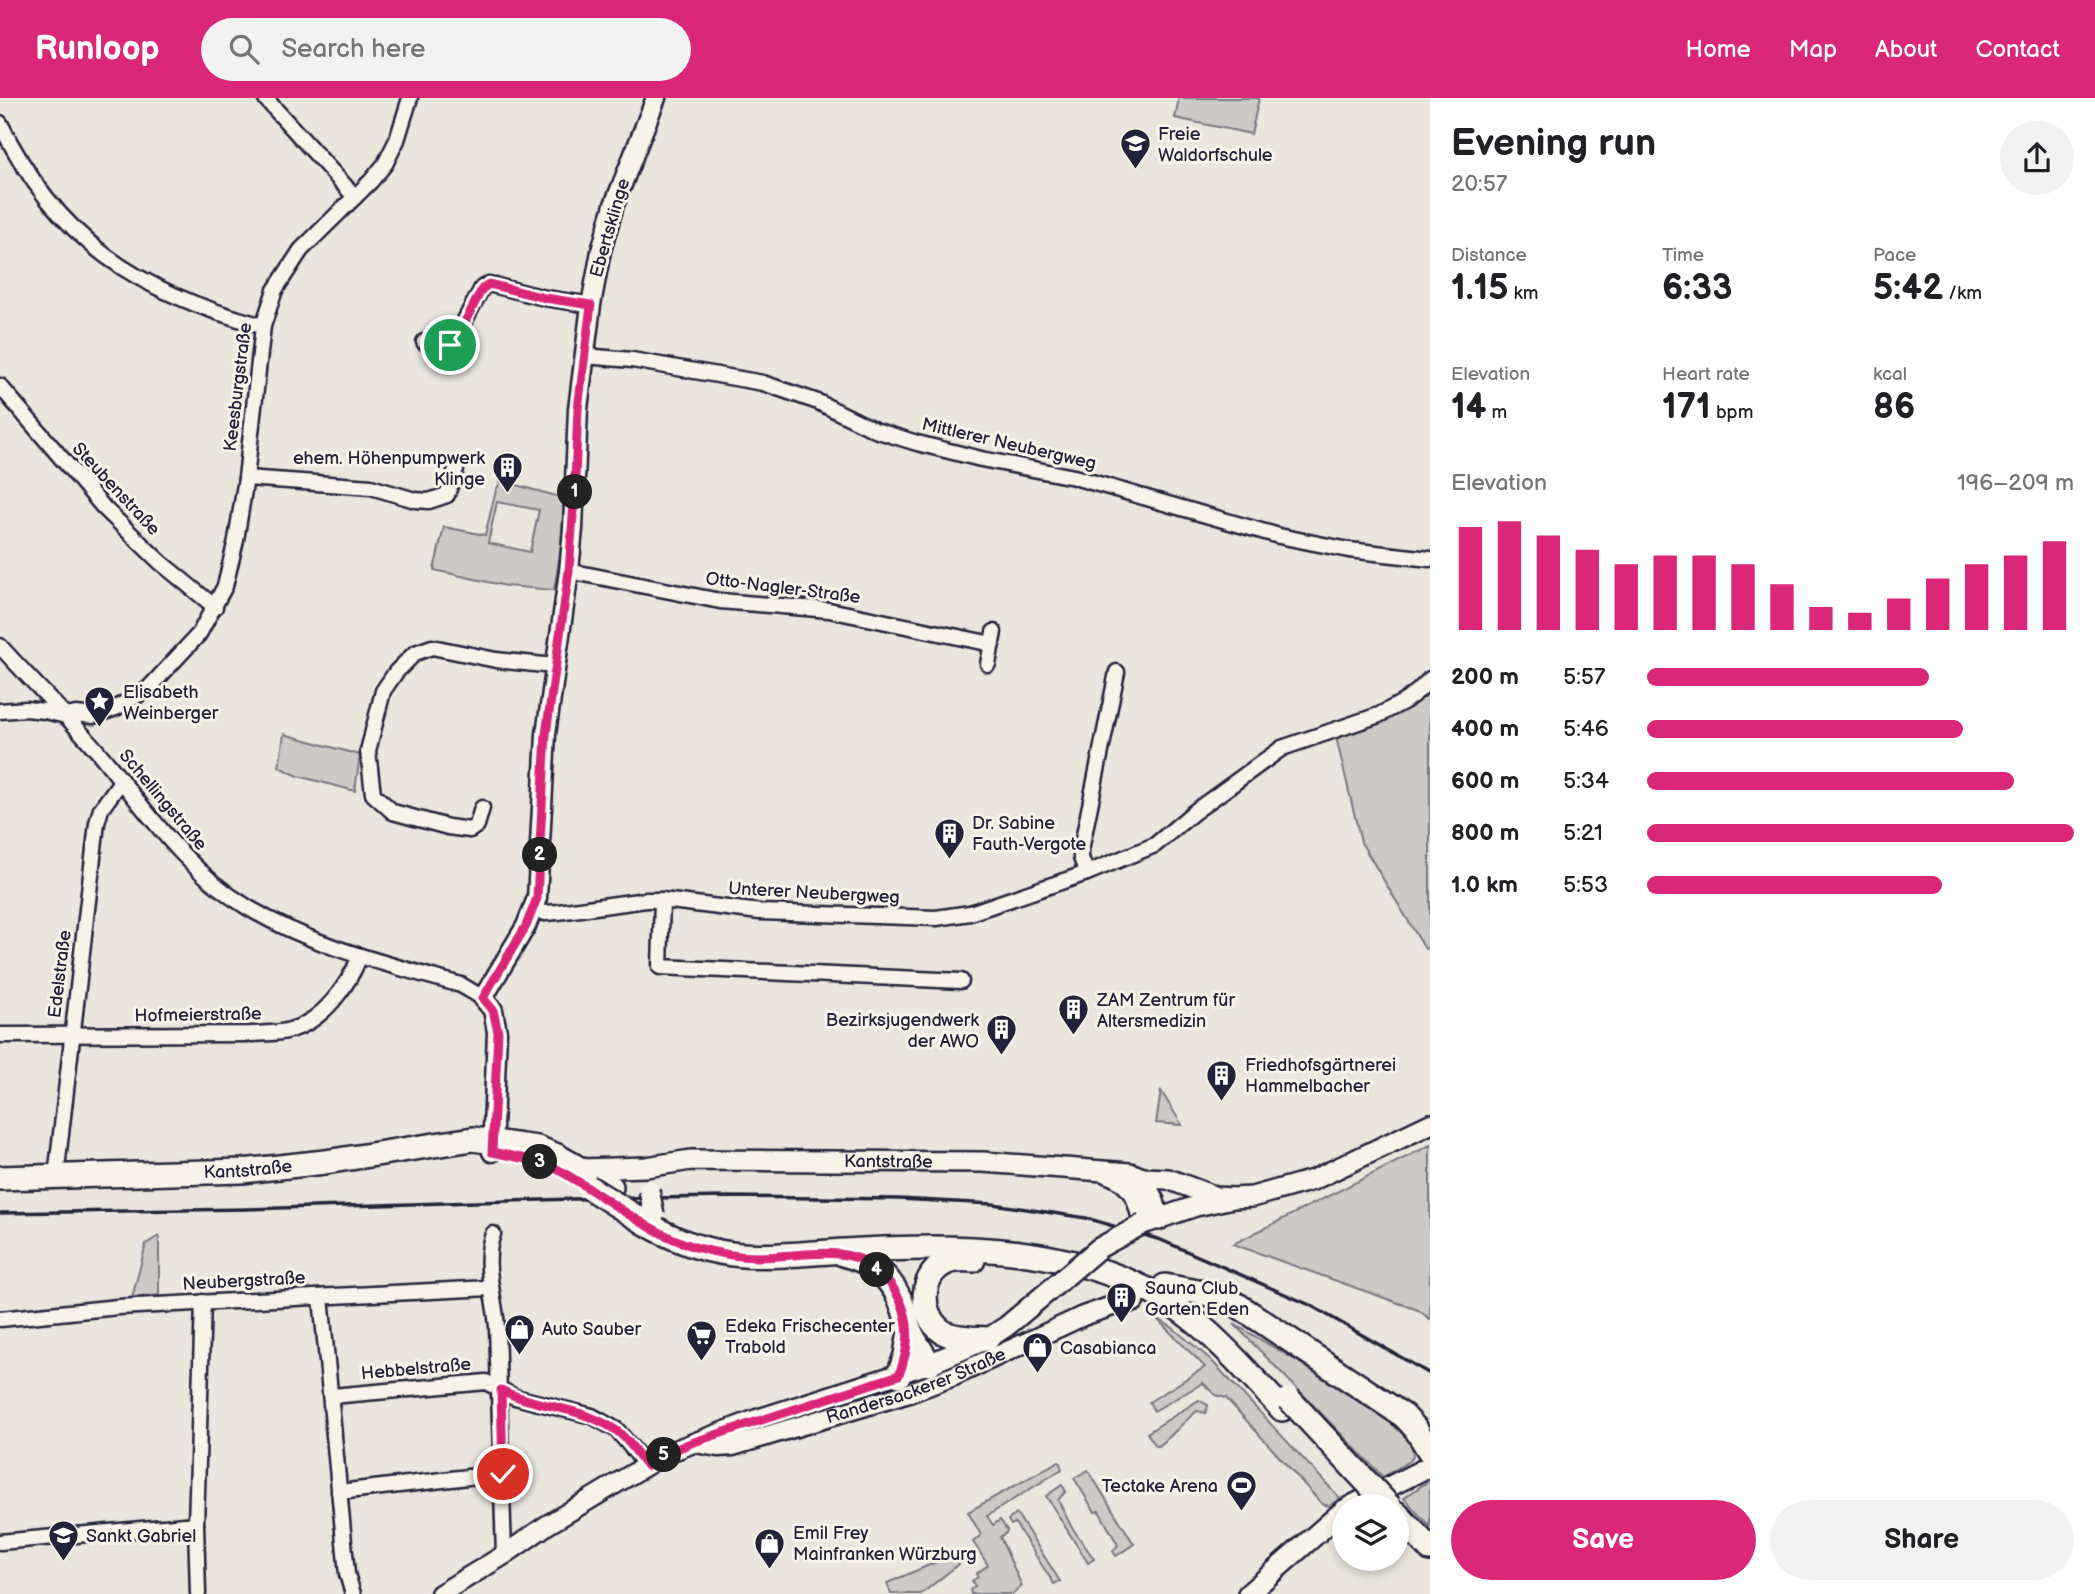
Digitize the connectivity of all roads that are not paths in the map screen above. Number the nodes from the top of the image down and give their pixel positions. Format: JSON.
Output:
{"nodes":[{"id":1,"x":265,"y":98,"type":"edge"},
{"id":2,"x":410,"y":98,"type":"edge"},
{"id":3,"x":656,"y":98,"type":"edge"},
{"id":4,"x":0,"y":122,"type":"edge"},
{"id":5,"x":355,"y":197,"type":"junction"},
{"id":6,"x":591,"y":305,"type":"junction"},
{"id":7,"x":263,"y":326,"type":"junction"},
{"id":8,"x":424,"y":342,"type":"dead end"},
{"id":9,"x":584,"y":356,"type":"junction"},
{"id":10,"x":0,"y":386,"type":"edge"},
{"id":11,"x":457,"y":469,"type":"dead end"},
{"id":12,"x":246,"y":478,"type":"junction"},
{"id":13,"x":1430,"y":559,"type":"edge"},
{"id":14,"x":569,"y":571,"type":"junction"},
{"id":15,"x":215,"y":607,"type":"junction"},
{"id":16,"x":0,"y":646,"type":"edge"},
{"id":17,"x":988,"y":664,"type":"dead end"},
{"id":18,"x":554,"y":666,"type":"junction"},
{"id":19,"x":1117,"y":672,"type":"dead end"},
{"id":20,"x":1430,"y":678,"type":"edge"},
{"id":21,"x":0,"y":711,"type":"edge"},
{"id":22,"x":66,"y":716,"type":"junction"},
{"id":23,"x":121,"y":782,"type":"junction"},
{"id":24,"x":482,"y":808,"type":"dead end"},
{"id":25,"x":1087,"y":873,"type":"junction"},
{"id":26,"x":662,"y":900,"type":"junction"},
{"id":27,"x":534,"y":909,"type":"junction"},
{"id":28,"x":360,"y":956,"type":"junction"},
{"id":29,"x":961,"y":981,"type":"dead end"},
{"id":30,"x":483,"y":998,"type":"junction"},
{"id":31,"x":0,"y":1035,"type":"edge"},
{"id":32,"x":72,"y":1035,"type":"junction"},
{"id":33,"x":1430,"y":1124,"type":"edge"},
{"id":34,"x":492,"y":1146,"type":"junction"},
{"id":35,"x":677,"y":1162,"type":"junction"},
{"id":36,"x":1099,"y":1171,"type":"junction"},
{"id":37,"x":56,"y":1177,"type":"junction"},
{"id":38,"x":0,"y":1178,"type":"edge"},
{"id":39,"x":584,"y":1178,"type":"junction"},
{"id":40,"x":1143,"y":1178,"type":"junction"},
{"id":41,"x":0,"y":1190,"type":"edge"},
{"id":42,"x":1240,"y":1198,"type":"junction"},
{"id":43,"x":652,"y":1219,"type":"junction"},
{"id":44,"x":1151,"y":1222,"type":"junction"},
{"id":45,"x":493,"y":1234,"type":"dead end"},
{"id":46,"x":833,"y":1252,"type":"junction"},
{"id":47,"x":490,"y":1288,"type":"junction"},
{"id":48,"x":1149,"y":1296,"type":"junction"},
{"id":49,"x":321,"y":1297,"type":"junction"},
{"id":50,"x":203,"y":1302,"type":"junction"},
{"id":51,"x":1179,"y":1310,"type":"junction"},
{"id":52,"x":0,"y":1319,"type":"edge"},
{"id":53,"x":910,"y":1331,"type":"junction"},
{"id":54,"x":987,"y":1339,"type":"junction"},
{"id":55,"x":929,"y":1364,"type":"junction"},
{"id":56,"x":899,"y":1375,"type":"junction"},
{"id":57,"x":501,"y":1390,"type":"junction"},
{"id":58,"x":331,"y":1396,"type":"junction"},
{"id":59,"x":1286,"y":1404,"type":"junction"},
{"id":60,"x":691,"y":1443,"type":"junction"},
{"id":61,"x":1430,"y":1452,"type":"edge"},
{"id":62,"x":647,"y":1466,"type":"junction"},
{"id":63,"x":1430,"y":1466,"type":"edge"},
{"id":64,"x":503,"y":1474,"type":"junction"},
{"id":65,"x":339,"y":1492,"type":"junction"},
{"id":66,"x":1363,"y":1494,"type":"edge"},
{"id":67,"x":1375,"y":1494,"type":"edge"},
{"id":68,"x":1377,"y":1494,"type":"edge"},
{"id":69,"x":1332,"y":1520,"type":"edge"},
{"id":70,"x":196,"y":1524,"type":"junction"},
{"id":71,"x":1409,"y":1527,"type":"edge"},
{"id":72,"x":0,"y":1542,"type":"edge"},
{"id":73,"x":1409,"y":1544,"type":"edge"},
{"id":74,"x":1430,"y":1549,"type":"edge"},
{"id":75,"x":504,"y":1555,"type":"junction"},
{"id":76,"x":1430,"y":1565,"type":"edge"},
{"id":77,"x":198,"y":1594,"type":"edge"},
{"id":78,"x":353,"y":1594,"type":"edge"},
{"id":79,"x":440,"y":1594,"type":"edge"},
{"id":80,"x":1248,"y":1594,"type":"edge"}],
"edges":[{"from":1,"to":5,"type":"street"},
{"from":2,"to":5,"type":"street","name":"Keesburgstraße"},
{"from":3,"to":6,"type":"street","name":"Ebertsklinge"},
{"from":4,"to":7,"type":"street"},
{"from":5,"to":7,"type":"street","name":"Keesburgstraße"},
{"from":6,"to":8,"type":"street"},
{"from":6,"to":9,"type":"street","name":"Ebertsklinge"},
{"from":7,"to":12,"type":"street","name":"Keesburgstraße"},
{"from":9,"to":13,"type":"street","name":"Mittlerer Neubergweg"},
{"from":9,"to":14,"type":"street","name":"Ebertsklinge"},
{"from":10,"to":15,"type":"street","name":"Steubenstraße"},
{"from":11,"to":12,"type":"street","name":"Keesburgstraße"},
{"from":12,"to":15,"type":"street","name":"Keesburgstraße"},
{"from":14,"to":17,"type":"street","name":"Otto-Nagler-Straße"},
{"from":14,"to":18,"type":"street","name":"Ebertsklinge"},
{"from":15,"to":22,"type":"street","name":"Keesburgstraße"},
{"from":16,"to":22,"type":"street","name":"Schellingstraße"},
{"from":18,"to":24,"type":"street"},
{"from":18,"to":27,"type":"street","name":"Ebertsklinge"},
{"from":19,"to":25,"type":"street"},
{"from":20,"to":25,"type":"street","name":"Unterer Neubergweg"},
{"from":21,"to":22,"type":"street","name":"Keesburgstraße"},
{"from":22,"to":23,"type":"street","name":"Schellingstraße"},
{"from":23,"to":28,"type":"street","name":"Schellingstraße"},
{"from":23,"to":32,"type":"street","name":"Edelstraße"},
{"from":25,"to":26,"type":"street","name":"Unterer Neubergweg"},
{"from":26,"to":27,"type":"street","name":"Unterer Neubergweg"},
{"from":26,"to":29,"type":"street"},
{"from":27,"to":30,"type":"street","name":"Ebertsklinge"},
{"from":28,"to":30,"type":"street","name":"Schellingstraße"},
{"from":28,"to":32,"type":"street","name":"Hofmeierstraße"},
{"from":30,"to":34,"type":"street"},
{"from":31,"to":32,"type":"street","name":"Hofmeierstraße"},
{"from":32,"to":37,"type":"street","name":"Edelstraße"},
{"from":33,"to":42,"type":"main road","name":"Randersackerer Straße"},
{"from":34,"to":37,"type":"main road","name":"Kantstraße"},
{"from":34,"to":39,"type":"main road"},
{"from":34,"to":41,"type":"main road"},
{"from":35,"to":36,"type":"main road","name":"Kantstraße"},
{"from":35,"to":39,"type":"main road","name":"Kantstraße"},
{"from":35,"to":43,"type":"main road","bridge":true},
{"from":36,"to":40,"type":"main road","name":"Kantstraße"},
{"from":36,"to":44,"type":"main road","name":"Kantstraße"},
{"from":37,"to":38,"type":"main road","name":"Kantstraße"},
{"from":39,"to":43,"type":"main road","bridge":true},
{"from":39,"to":43,"type":"main road"},
{"from":40,"to":42,"type":"main road","name":"Kantstraße"},
{"from":40,"to":44,"type":"main road"},
{"from":42,"to":44,"type":"main road","name":"Randersackerer Straße"},
{"from":43,"to":46,"type":"main road"},
{"from":43,"to":48,"type":"main road"},
{"from":44,"to":54,"type":"main road","name":"Randersackerer Straße","bridge":true},
{"from":45,"to":47,"type":"street"},
{"from":46,"to":51,"type":"main road"},
{"from":46,"to":53,"type":"main road"},
{"from":47,"to":49,"type":"street","name":"Neubergstraße"},
{"from":47,"to":57,"type":"street"},
{"from":48,"to":51,"type":"main road"},
{"from":48,"to":54,"type":"main road"},
{"from":48,"to":59,"type":"main road"},
{"from":48,"to":60,"type":"street","name":"Randersackerer Straße"},
{"from":48,"to":61,"type":"main road"},
{"from":49,"to":50,"type":"street","name":"Neubergstraße"},
{"from":49,"to":58,"type":"street"},
{"from":50,"to":52,"type":"street","name":"Neubergstraße"},
{"from":50,"to":70,"type":"street"},
{"from":51,"to":59,"type":"main road"},
{"from":53,"to":55,"type":"main road"},
{"from":53,"to":56,"type":"main road"},
{"from":54,"to":55,"type":"main road","name":"Randersackerer Straße"},
{"from":55,"to":56,"type":"street","name":"Randersackerer Straße"},
{"from":56,"to":60,"type":"street","name":"Randersackerer Straße"},
{"from":57,"to":58,"type":"street","name":"Hebbelstraße"},
{"from":57,"to":62,"type":"street","name":"Hebbelstraße"},
{"from":57,"to":64,"type":"street"},
{"from":58,"to":65,"type":"street"},
{"from":59,"to":66,"type":"main road"},
{"from":59,"to":68,"type":"main road","bridge":true},
{"from":60,"to":62,"type":"street","name":"Randersackerer Straße"},
{"from":62,"to":75,"type":"street","name":"Randersackerer Straße"},
{"from":63,"to":67,"type":"main road"},
{"from":64,"to":65,"type":"street"},
{"from":64,"to":75,"type":"street"},
{"from":65,"to":78,"type":"street"},
{"from":69,"to":80,"type":"main road"},
{"from":70,"to":72,"type":"street"},
{"from":70,"to":77,"type":"street"},
{"from":71,"to":74,"type":"main road"},
{"from":73,"to":76,"type":"main road"},
{"from":75,"to":79,"type":"street","name":"Randersackerer Straße"}]}
